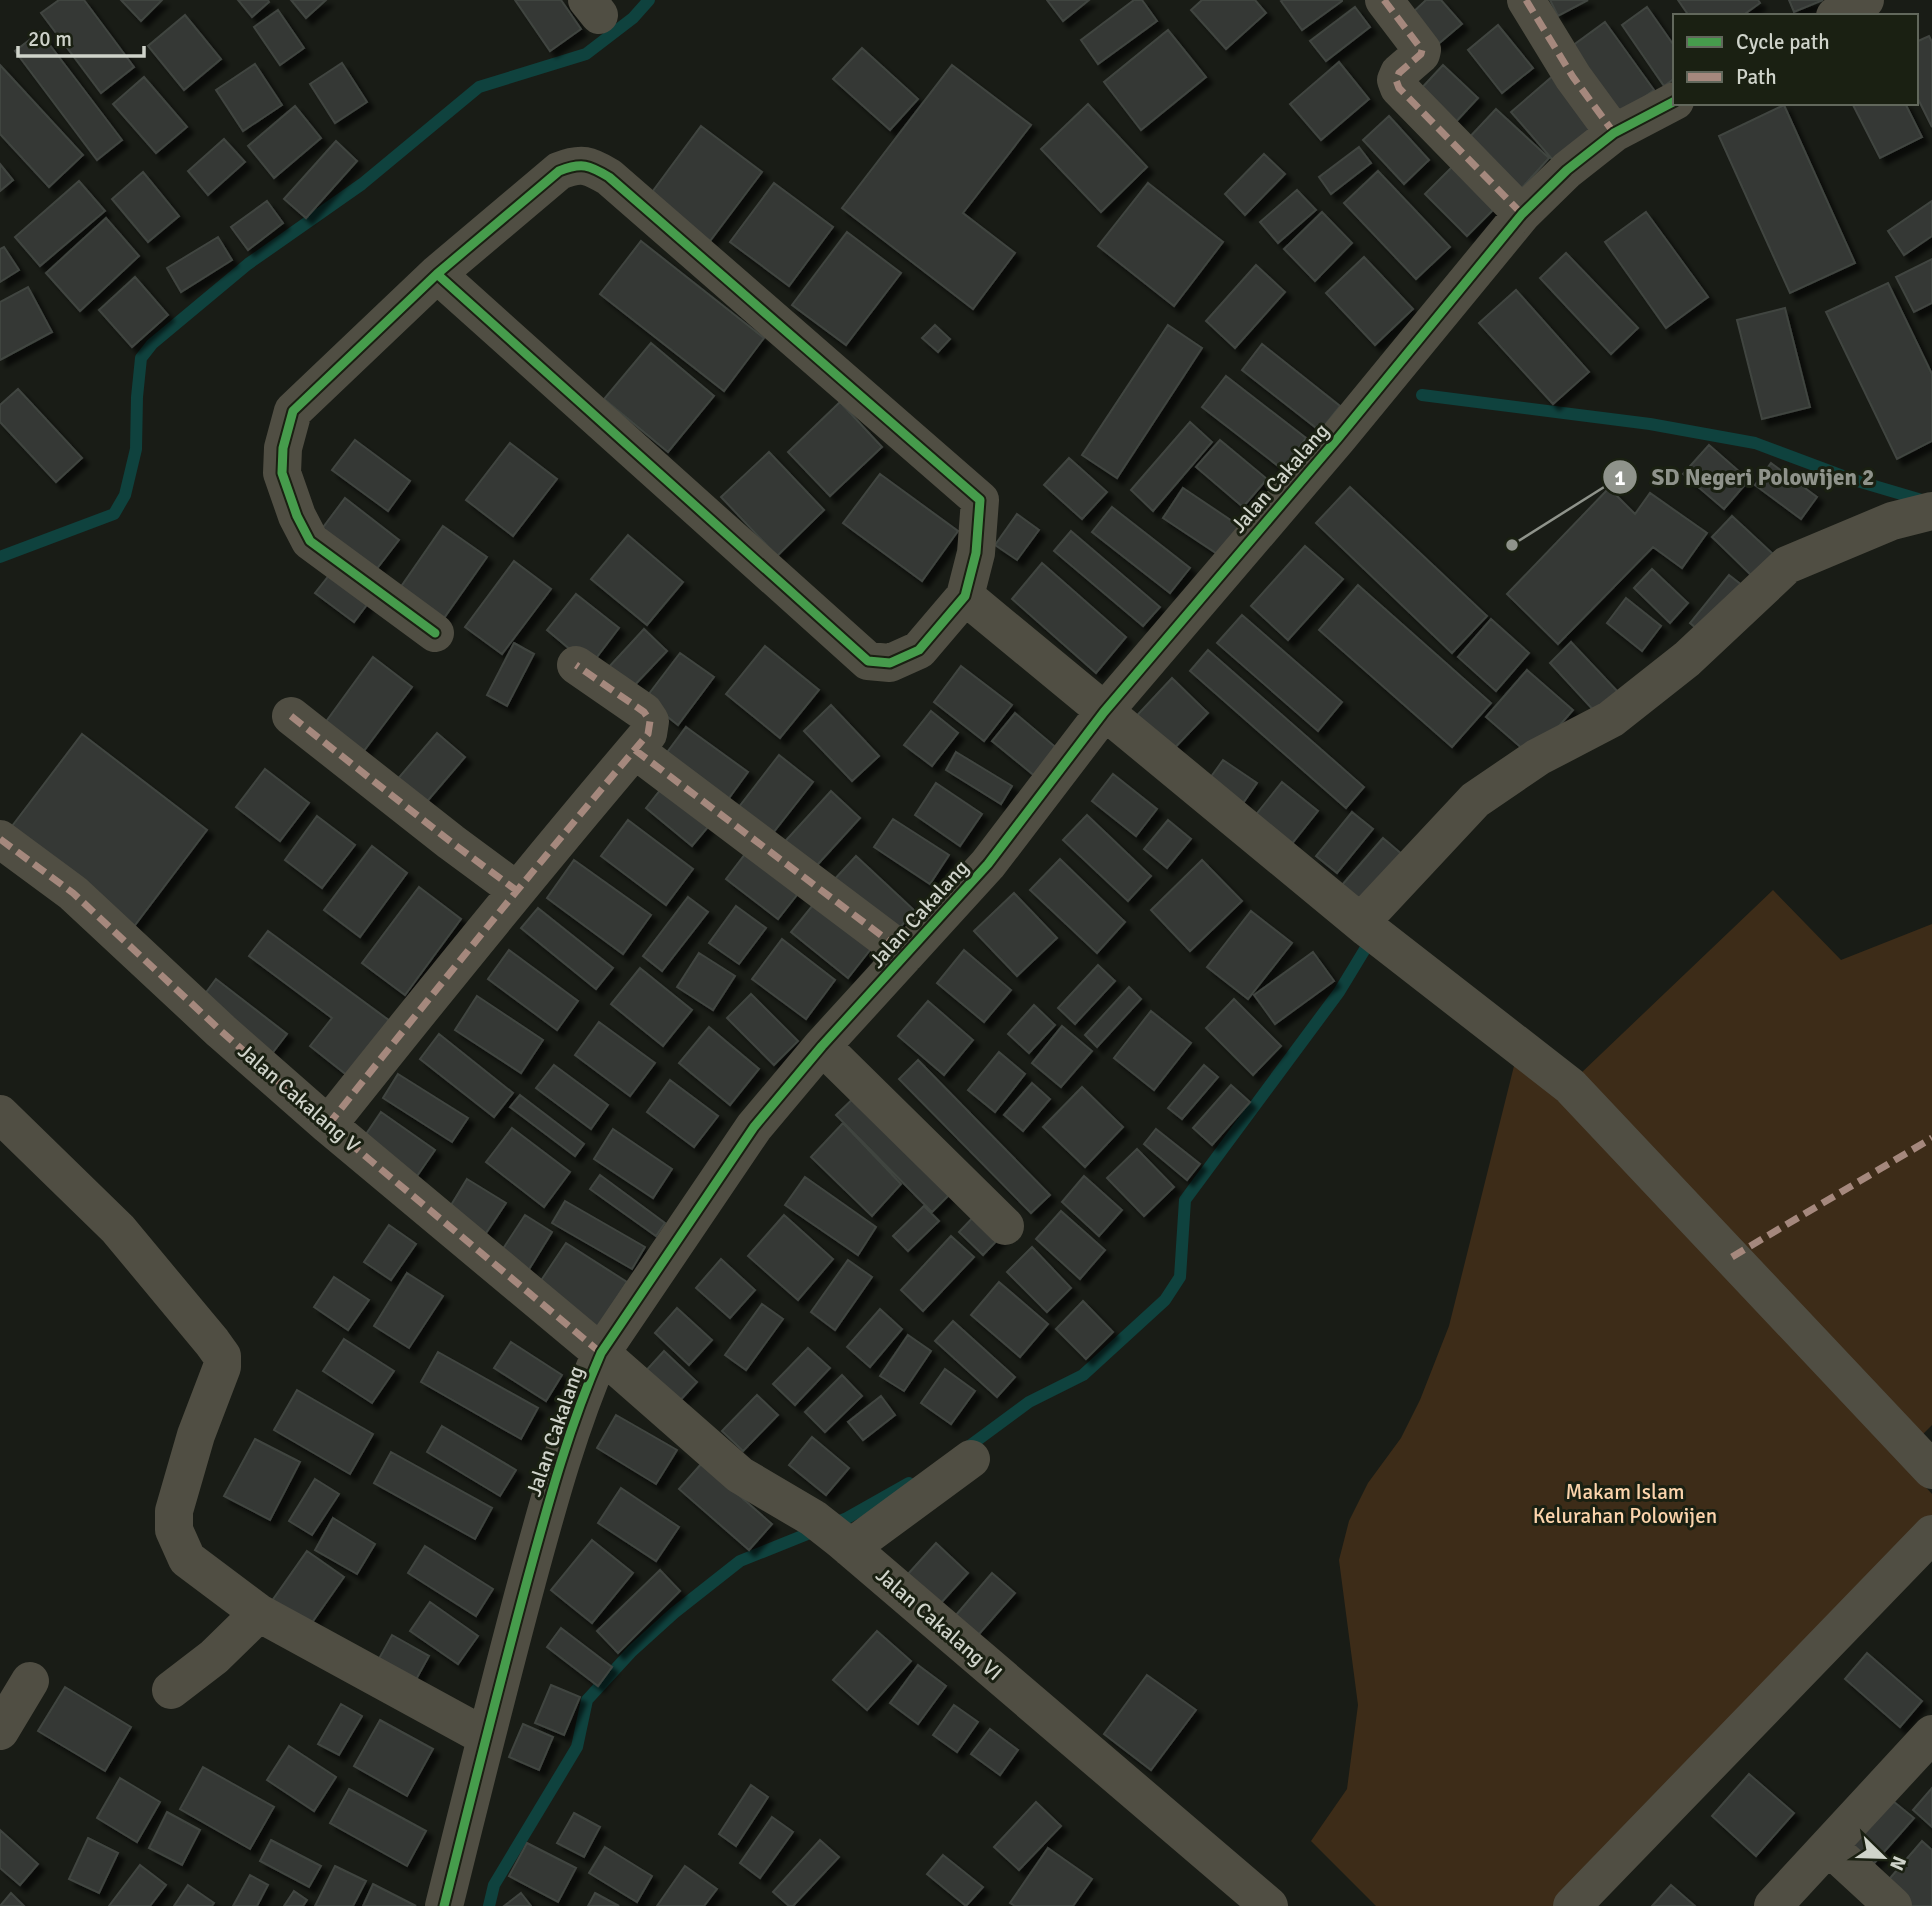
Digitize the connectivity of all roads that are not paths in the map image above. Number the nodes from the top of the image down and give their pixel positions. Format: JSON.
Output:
{"nodes":[{"id":1,"x":1384,"y":0,"type":"edge"},
{"id":2,"x":1526,"y":0,"type":"edge"},
{"id":3,"x":1865,"y":0,"type":"edge"},
{"id":4,"x":1839,"y":14,"type":"edge"},
{"id":5,"x":1673,"y":102,"type":"edge"},
{"id":6,"x":1614,"y":133,"type":"junction"},
{"id":7,"x":1522,"y":214,"type":"junction"},
{"id":8,"x":437,"y":274,"type":"junction"},
{"id":9,"x":1932,"y":511,"type":"edge"},
{"id":10,"x":965,"y":596,"type":"junction"},
{"id":11,"x":435,"y":633,"type":"dead end"},
{"id":12,"x":576,"y":665,"type":"dead end"},
{"id":13,"x":1104,"y":712,"type":"junction"},
{"id":14,"x":291,"y":716,"type":"dead end"},
{"id":15,"x":635,"y":750,"type":"junction"},
{"id":16,"x":0,"y":839,"type":"edge"},
{"id":17,"x":516,"y":890,"type":"junction"},
{"id":18,"x":1374,"y":932,"type":"junction"},
{"id":19,"x":906,"y":954,"type":"junction"},
{"id":20,"x":822,"y":1046,"type":"junction"},
{"id":21,"x":0,"y":1114,"type":"edge"},
{"id":22,"x":328,"y":1125,"type":"junction"},
{"id":23,"x":1005,"y":1226,"type":"dead end"},
{"id":24,"x":601,"y":1353,"type":"junction"},
{"id":25,"x":971,"y":1459,"type":"dead end"},
{"id":26,"x":1932,"y":1470,"type":"edge"},
{"id":27,"x":1932,"y":1534,"type":"edge"},
{"id":28,"x":835,"y":1535,"type":"junction"},
{"id":29,"x":259,"y":1613,"type":"junction"},
{"id":30,"x":30,"y":1681,"type":"dead end"},
{"id":31,"x":171,"y":1690,"type":"dead end"},
{"id":32,"x":0,"y":1731,"type":"edge"},
{"id":33,"x":1932,"y":1734,"type":"edge"},
{"id":34,"x":486,"y":1737,"type":"junction"},
{"id":35,"x":1829,"y":1847,"type":"junction"},
{"id":36,"x":444,"y":1906,"type":"edge"},
{"id":37,"x":1269,"y":1906,"type":"edge"},
{"id":38,"x":1572,"y":1906,"type":"edge"},
{"id":39,"x":1773,"y":1906,"type":"edge"},
{"id":40,"x":1893,"y":1906,"type":"edge"}],
"edges":[{"from":1,"to":7,"type":"street"},
{"from":2,"to":6,"type":"street"},
{"from":3,"to":4,"type":"street"},
{"from":5,"to":6,"type":"street","name":"Jalan Cakalang"},
{"from":6,"to":7,"type":"street","name":"Jalan Cakalang"},
{"from":7,"to":13,"type":"street","name":"Jalan Cakalang"},
{"from":8,"to":10,"type":"street"},
{"from":8,"to":10,"type":"street"},
{"from":8,"to":11,"type":"street"},
{"from":9,"to":18,"type":"street"},
{"from":10,"to":13,"type":"street"},
{"from":12,"to":15,"type":"street"},
{"from":13,"to":18,"type":"street"},
{"from":13,"to":19,"type":"street","name":"Jalan Cakalang"},
{"from":14,"to":17,"type":"street"},
{"from":15,"to":17,"type":"street"},
{"from":15,"to":19,"type":"street"},
{"from":16,"to":22,"type":"street","name":"Jalan Cakalang V"},
{"from":17,"to":22,"type":"street"},
{"from":18,"to":26,"type":"street"},
{"from":19,"to":20,"type":"street","name":"Jalan Cakalang"},
{"from":20,"to":23,"type":"street"},
{"from":20,"to":24,"type":"street","name":"Jalan Cakalang"},
{"from":21,"to":29,"type":"street"},
{"from":22,"to":24,"type":"street","name":"Jalan Cakalang V"},
{"from":24,"to":28,"type":"street","name":"Jalan Cakalang VI"},
{"from":24,"to":34,"type":"street","name":"Jalan Cakalang"},
{"from":25,"to":28,"type":"street"},
{"from":27,"to":38,"type":"street"},
{"from":28,"to":37,"type":"street","name":"Jalan Cakalang VI"},
{"from":29,"to":31,"type":"street"},
{"from":29,"to":34,"type":"street"},
{"from":30,"to":32,"type":"street"},
{"from":33,"to":35,"type":"street"},
{"from":34,"to":36,"type":"street","name":"Jalan Cakalang"},
{"from":35,"to":39,"type":"street"},
{"from":35,"to":40,"type":"street"}]}
